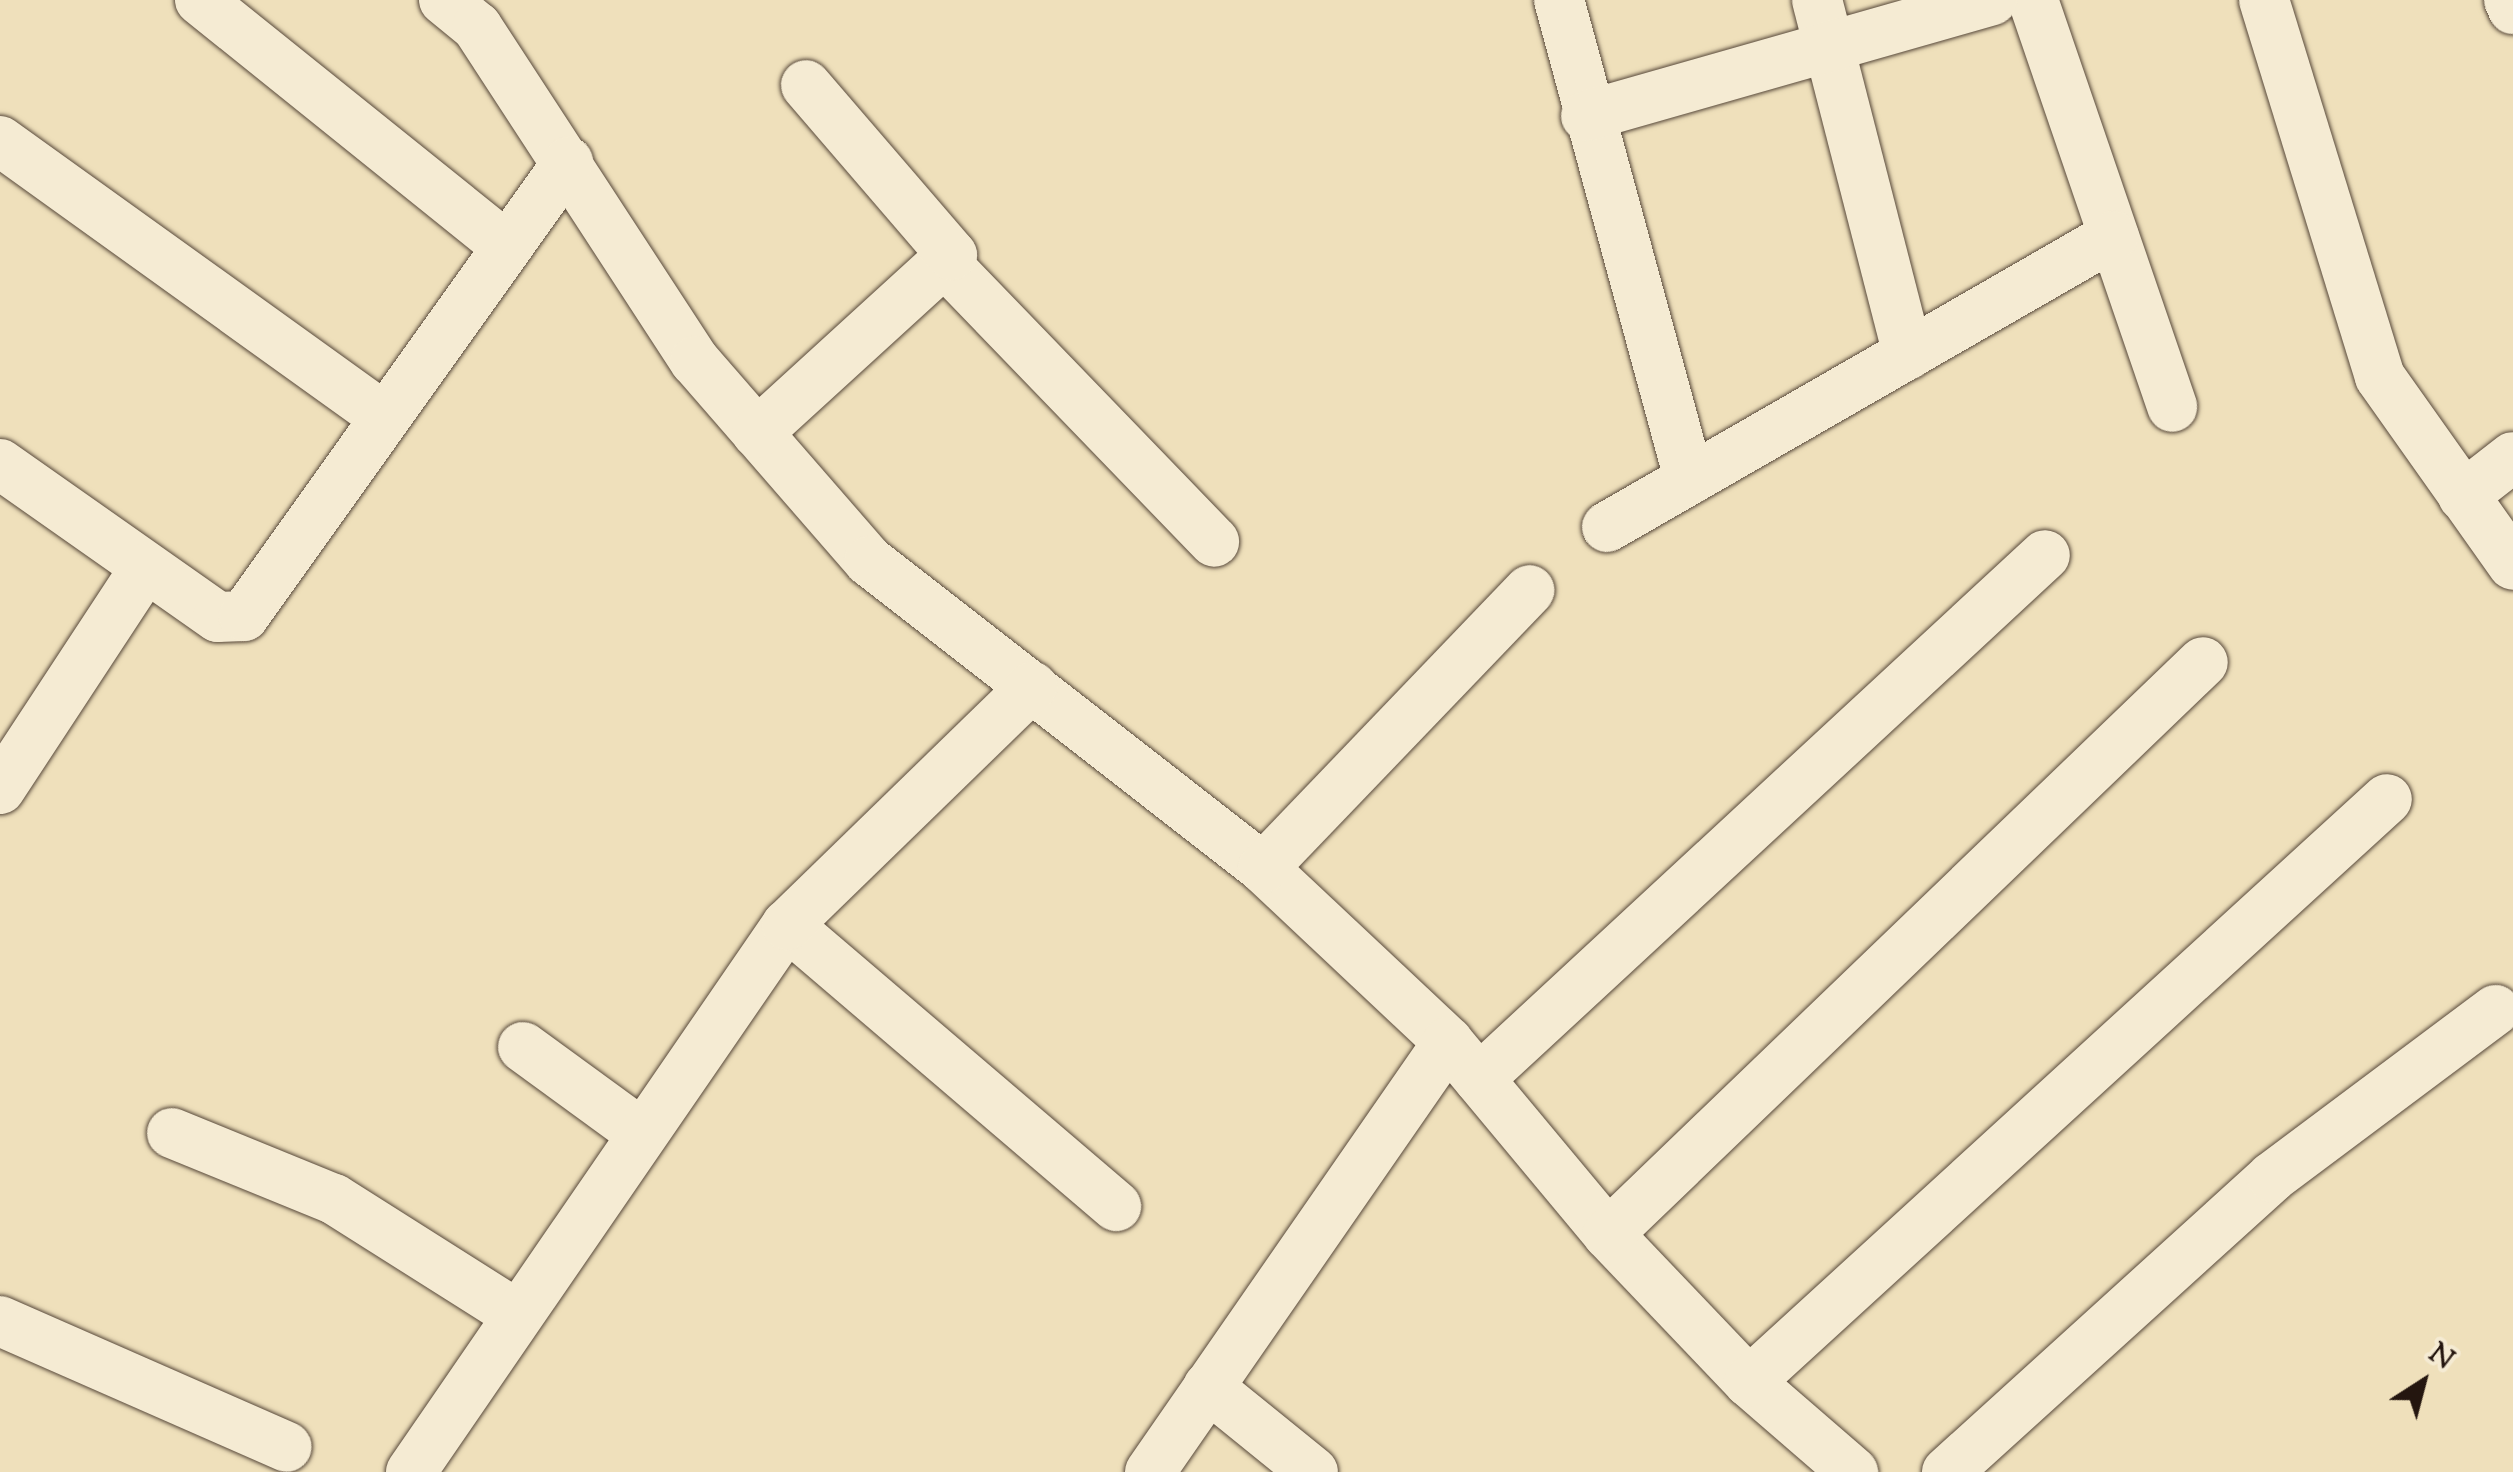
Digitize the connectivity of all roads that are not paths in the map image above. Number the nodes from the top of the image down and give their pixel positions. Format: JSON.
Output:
{"nodes":[{"id":1,"x":200,"y":0,"type":"edge"},
{"id":2,"x":444,"y":0,"type":"edge"},
{"id":3,"x":1560,"y":0,"type":"edge"},
{"id":4,"x":1992,"y":0,"type":"edge"},
{"id":5,"x":2033,"y":0,"type":"edge"},
{"id":6,"x":2264,"y":0,"type":"edge"},
{"id":7,"x":2510,"y":0,"type":"edge"},
{"id":8,"x":2513,"y":9,"type":"edge"},
{"id":9,"x":1824,"y":23,"type":"edge"},
{"id":10,"x":806,"y":85,"type":"dead end"},
{"id":11,"x":1586,"y":116,"type":"junction"},
{"id":12,"x":0,"y":141,"type":"edge"},
{"id":13,"x":568,"y":162,"type":"junction"},
{"id":14,"x":2113,"y":236,"type":"junction"},
{"id":15,"x":505,"y":246,"type":"junction"},
{"id":16,"x":946,"y":264,"type":"junction"},
{"id":17,"x":1908,"y":354,"type":"junction"},
{"id":18,"x":2172,"y":407,"type":"dead end"},
{"id":19,"x":384,"y":417,"type":"junction"},
{"id":20,"x":758,"y":434,"type":"junction"},
{"id":21,"x":2513,"y":457,"type":"edge"},
{"id":22,"x":0,"y":464,"type":"edge"},
{"id":23,"x":1689,"y":480,"type":"junction"},
{"id":24,"x":2464,"y":496,"type":"junction"},
{"id":25,"x":1608,"y":527,"type":"dead end"},
{"id":26,"x":1214,"y":542,"type":"dead end"},
{"id":27,"x":2045,"y":555,"type":"dead end"},
{"id":28,"x":2513,"y":565,"type":"edge"},
{"id":29,"x":145,"y":568,"type":"junction"},
{"id":30,"x":1530,"y":590,"type":"dead end"},
{"id":31,"x":2204,"y":662,"type":"dead end"},
{"id":32,"x":1032,"y":687,"type":"junction"},
{"id":33,"x":0,"y":789,"type":"edge"},
{"id":34,"x":2387,"y":799,"type":"dead end"},
{"id":35,"x":1263,"y":868,"type":"junction"},
{"id":36,"x":787,"y":925,"type":"junction"},
{"id":37,"x":2495,"y":1010,"type":"dead end"},
{"id":38,"x":523,"y":1047,"type":"dead end"},
{"id":39,"x":1464,"y":1060,"type":"junction"},
{"id":40,"x":641,"y":1132,"type":"junction"},
{"id":41,"x":172,"y":1133,"type":"dead end"},
{"id":42,"x":1116,"y":1206,"type":"dead end"},
{"id":43,"x":1608,"y":1234,"type":"junction"},
{"id":44,"x":514,"y":1313,"type":"junction"},
{"id":45,"x":0,"y":1321,"type":"edge"},
{"id":46,"x":1749,"y":1382,"type":"junction"},
{"id":47,"x":1208,"y":1388,"type":"junction"},
{"id":48,"x":287,"y":1446,"type":"dead end"},
{"id":49,"x":410,"y":1472,"type":"edge"},
{"id":50,"x":1150,"y":1472,"type":"edge"},
{"id":51,"x":1313,"y":1472,"type":"edge"},
{"id":52,"x":1854,"y":1472,"type":"edge"},
{"id":53,"x":1947,"y":1472,"type":"edge"}],
"edges":[{"from":1,"to":15,"type":"street"},
{"from":2,"to":13,"type":"street"},
{"from":3,"to":11,"type":"street"},
{"from":4,"to":9,"type":"street"},
{"from":5,"to":14,"type":"street"},
{"from":6,"to":24,"type":"street"},
{"from":7,"to":8,"type":"street"},
{"from":9,"to":11,"type":"street"},
{"from":9,"to":17,"type":"street"},
{"from":10,"to":16,"type":"street"},
{"from":11,"to":23,"type":"street"},
{"from":12,"to":19,"type":"street"},
{"from":13,"to":15,"type":"street"},
{"from":13,"to":20,"type":"street"},
{"from":14,"to":17,"type":"street"},
{"from":14,"to":18,"type":"street"},
{"from":15,"to":19,"type":"street"},
{"from":16,"to":20,"type":"street"},
{"from":16,"to":26,"type":"street"},
{"from":17,"to":23,"type":"street"},
{"from":19,"to":29,"type":"street"},
{"from":20,"to":32,"type":"street"},
{"from":21,"to":24,"type":"street"},
{"from":22,"to":29,"type":"street"},
{"from":23,"to":25,"type":"street"},
{"from":24,"to":28,"type":"street"},
{"from":27,"to":39,"type":"street"},
{"from":29,"to":33,"type":"street"},
{"from":30,"to":35,"type":"street"},
{"from":31,"to":43,"type":"street"},
{"from":32,"to":35,"type":"street"},
{"from":32,"to":36,"type":"street"},
{"from":34,"to":46,"type":"street"},
{"from":35,"to":39,"type":"street"},
{"from":36,"to":40,"type":"street"},
{"from":36,"to":42,"type":"street"},
{"from":37,"to":53,"type":"street"},
{"from":38,"to":40,"type":"street"},
{"from":39,"to":43,"type":"street"},
{"from":39,"to":47,"type":"street"},
{"from":40,"to":44,"type":"street"},
{"from":41,"to":44,"type":"street"},
{"from":43,"to":46,"type":"street"},
{"from":44,"to":49,"type":"street"},
{"from":45,"to":48,"type":"street"},
{"from":46,"to":52,"type":"street"},
{"from":47,"to":50,"type":"street"},
{"from":47,"to":51,"type":"street"}]}
